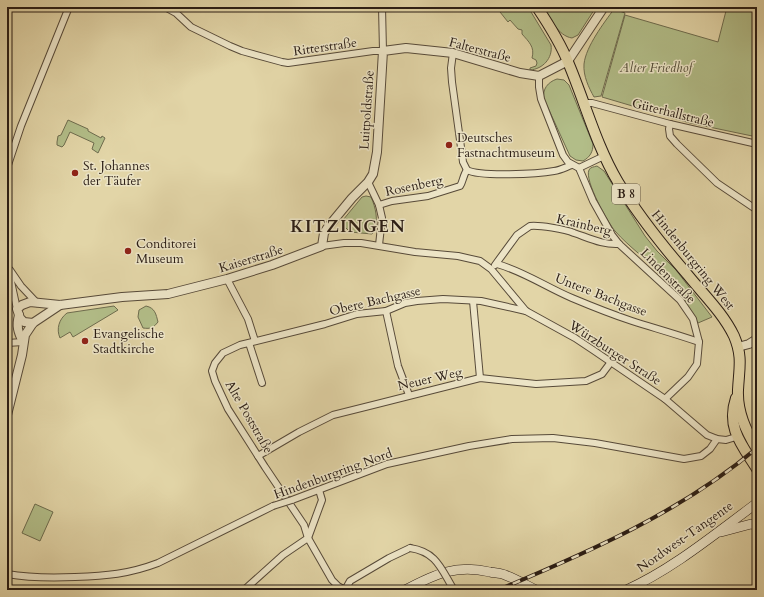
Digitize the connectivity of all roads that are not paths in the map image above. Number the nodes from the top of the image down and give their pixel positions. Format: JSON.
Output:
{"nodes":[{"id":1,"x":69,"y":7,"type":"edge"},
{"id":2,"x":165,"y":7,"type":"edge"},
{"id":3,"x":382,"y":7,"type":"edge"},
{"id":4,"x":537,"y":7,"type":"edge"},
{"id":5,"x":604,"y":7,"type":"edge"},
{"id":6,"x":383,"y":51,"type":"junction"},
{"id":7,"x":453,"y":53,"type":"junction"},
{"id":8,"x":568,"y":61,"type":"junction"},
{"id":9,"x":539,"y":76,"type":"junction"},
{"id":10,"x":584,"y":103,"type":"junction"},
{"id":11,"x":670,"y":124,"type":"junction"},
{"id":12,"x":757,"y":144,"type":"edge"},
{"id":13,"x":604,"y":156,"type":"junction"},
{"id":14,"x":572,"y":165,"type":"junction"},
{"id":15,"x":7,"y":168,"type":"edge"},
{"id":16,"x":578,"y":168,"type":"junction"},
{"id":17,"x":467,"y":170,"type":"junction"},
{"id":18,"x":368,"y":182,"type":"junction"},
{"id":19,"x":379,"y":205,"type":"junction"},
{"id":20,"x":757,"y":210,"type":"edge"},
{"id":21,"x":619,"y":244,"type":"junction"},
{"id":22,"x":379,"y":245,"type":"junction"},
{"id":23,"x":322,"y":246,"type":"junction"},
{"id":24,"x":496,"y":264,"type":"junction"},
{"id":25,"x":8,"y":266,"type":"edge"},
{"id":26,"x":491,"y":269,"type":"junction"},
{"id":27,"x":227,"y":279,"type":"junction"},
{"id":28,"x":473,"y":301,"type":"junction"},
{"id":29,"x":37,"y":303,"type":"junction"},
{"id":30,"x":60,"y":305,"type":"junction"},
{"id":31,"x":386,"y":311,"type":"junction"},
{"id":32,"x":526,"y":311,"type":"junction"},
{"id":33,"x":18,"y":312,"type":"junction"},
{"id":34,"x":40,"y":318,"type":"junction"},
{"id":35,"x":33,"y":323,"type":"junction"},
{"id":36,"x":757,"y":339,"type":"edge"},
{"id":37,"x":23,"y":342,"type":"junction"},
{"id":38,"x":252,"y":342,"type":"junction"},
{"id":39,"x":699,"y":342,"type":"junction"},
{"id":40,"x":7,"y":343,"type":"edge"},
{"id":41,"x":738,"y":347,"type":"junction"},
{"id":42,"x":611,"y":362,"type":"junction"},
{"id":43,"x":480,"y":378,"type":"junction"},
{"id":44,"x":262,"y":383,"type":"dead end"},
{"id":45,"x":738,"y":392,"type":"junction"},
{"id":46,"x":408,"y":395,"type":"junction"},
{"id":47,"x":665,"y":399,"type":"junction"},
{"id":48,"x":7,"y":415,"type":"edge"},
{"id":49,"x":736,"y":437,"type":"junction"},
{"id":50,"x":717,"y":439,"type":"junction"},
{"id":51,"x":757,"y":449,"type":"edge"},
{"id":52,"x":258,"y":456,"type":"junction"},
{"id":53,"x":757,"y":469,"type":"edge"},
{"id":54,"x":320,"y":490,"type":"junction"},
{"id":55,"x":757,"y":503,"type":"edge"},
{"id":56,"x":757,"y":525,"type":"edge"},
{"id":57,"x":716,"y":533,"type":"junction"},
{"id":58,"x":308,"y":538,"type":"junction"},
{"id":59,"x":7,"y":574,"type":"edge"},
{"id":60,"x":244,"y":590,"type":"edge"},
{"id":61,"x":345,"y":590,"type":"edge"},
{"id":62,"x":405,"y":590,"type":"edge"},
{"id":63,"x":454,"y":590,"type":"edge"},
{"id":64,"x":536,"y":590,"type":"edge"},
{"id":65,"x":626,"y":590,"type":"edge"}],
"edges":[{"from":1,"to":15,"type":"street"},
{"from":2,"to":6,"type":"street","name":"Ritterstraße"},
{"from":3,"to":6,"type":"street"},
{"from":4,"to":8,"type":"main road","name":"Hindenburgring West"},
{"from":5,"to":8,"type":"street"},
{"from":6,"to":7,"type":"street","name":"Falterstraße"},
{"from":6,"to":18,"type":"street","name":"Luitpoldstraße"},
{"from":7,"to":9,"type":"street","name":"Falterstraße"},
{"from":7,"to":17,"type":"street"},
{"from":8,"to":9,"type":"street"},
{"from":8,"to":10,"type":"main road","name":"Hindenburgring West","number":"B 8"},
{"from":9,"to":14,"type":"street"},
{"from":10,"to":11,"type":"street","name":"Güterhallstraße"},
{"from":10,"to":13,"type":"main road","name":"Hindenburgring West","number":"B 8"},
{"from":11,"to":12,"type":"street","name":"Güterhallstraße"},
{"from":11,"to":20,"type":"street"},
{"from":13,"to":16,"type":"street"},
{"from":13,"to":41,"type":"main road","name":"Hindenburgring West","number":"B 8"},
{"from":14,"to":16,"type":"street"},
{"from":14,"to":17,"type":"street"},
{"from":16,"to":21,"type":"street","name":"Lindenstraße"},
{"from":17,"to":19,"type":"street","name":"Rosenberg"},
{"from":18,"to":19,"type":"street"},
{"from":18,"to":23,"type":"street","name":"Luitpoldstraße"},
{"from":19,"to":22,"type":"street"},
{"from":21,"to":24,"type":"street","name":"Krainberg"},
{"from":21,"to":39,"type":"street","name":"Lindenstraße"},
{"from":22,"to":23,"type":"street","name":"Kaiserstraße"},
{"from":22,"to":26,"type":"street","name":"Kaiserstraße"},
{"from":23,"to":27,"type":"street","name":"Kaiserstraße"},
{"from":24,"to":26,"type":"street","name":"Krainberg"},
{"from":24,"to":39,"type":"street","name":"Untere Bachgasse"},
{"from":25,"to":29,"type":"street"},
{"from":25,"to":33,"type":"street"},
{"from":26,"to":32,"type":"street","name":"Würzburger Straße"},
{"from":27,"to":30,"type":"street","name":"Kaiserstraße"},
{"from":27,"to":38,"type":"street"},
{"from":28,"to":31,"type":"street","name":"Obere Bachgasse"},
{"from":28,"to":32,"type":"street","name":"Obere Bachgasse"},
{"from":28,"to":43,"type":"street"},
{"from":29,"to":30,"type":"street"},
{"from":29,"to":33,"type":"street"},
{"from":29,"to":34,"type":"street"},
{"from":30,"to":34,"type":"street"},
{"from":31,"to":38,"type":"street","name":"Obere Bachgasse"},
{"from":31,"to":46,"type":"street"},
{"from":32,"to":42,"type":"street","name":"Würzburger Straße"},
{"from":33,"to":35,"type":"street"},
{"from":33,"to":37,"type":"street"},
{"from":34,"to":35,"type":"street"},
{"from":35,"to":37,"type":"street"},
{"from":36,"to":41,"type":"street"},
{"from":37,"to":40,"type":"street"},
{"from":37,"to":48,"type":"street"},
{"from":38,"to":44,"type":"street"},
{"from":38,"to":52,"type":"street","name":"Alte Poststraße"},
{"from":39,"to":47,"type":"street","name":"Lindenstraße"},
{"from":41,"to":45,"type":"main road","name":"Hindenburgring West","number":"B 8"},
{"from":42,"to":43,"type":"street","name":"Neuer Weg"},
{"from":42,"to":47,"type":"street","name":"Würzburger Straße"},
{"from":43,"to":46,"type":"street","name":"Neuer Weg"},
{"from":45,"to":49,"type":"main road","number":"B 8"},
{"from":45,"to":51,"type":"main road","number":"B 8"},
{"from":46,"to":52,"type":"street","name":"Neuer Weg"},
{"from":47,"to":50,"type":"street","name":"Würzburger Straße"},
{"from":49,"to":50,"type":"street"},
{"from":49,"to":53,"type":"main road","number":"B 8"},
{"from":50,"to":54,"type":"street","name":"Hindenburgring Nord"},
{"from":52,"to":58,"type":"street","name":"Alte Poststraße"},
{"from":54,"to":58,"type":"street"},
{"from":54,"to":59,"type":"street","name":"Hindenburgring Nord","bridge":true},
{"from":55,"to":57,"type":"main road","name":"Nordwest-Tangente"},
{"from":56,"to":57,"type":"main road"},
{"from":57,"to":65,"type":"main road","name":"Nordwest-Tangente"},
{"from":58,"to":60,"type":"street"},
{"from":58,"to":61,"type":"street","name":"Alte Poststraße"},
{"from":61,"to":63,"type":"street","bridge":true},
{"from":62,"to":64,"type":"main road"}]}
